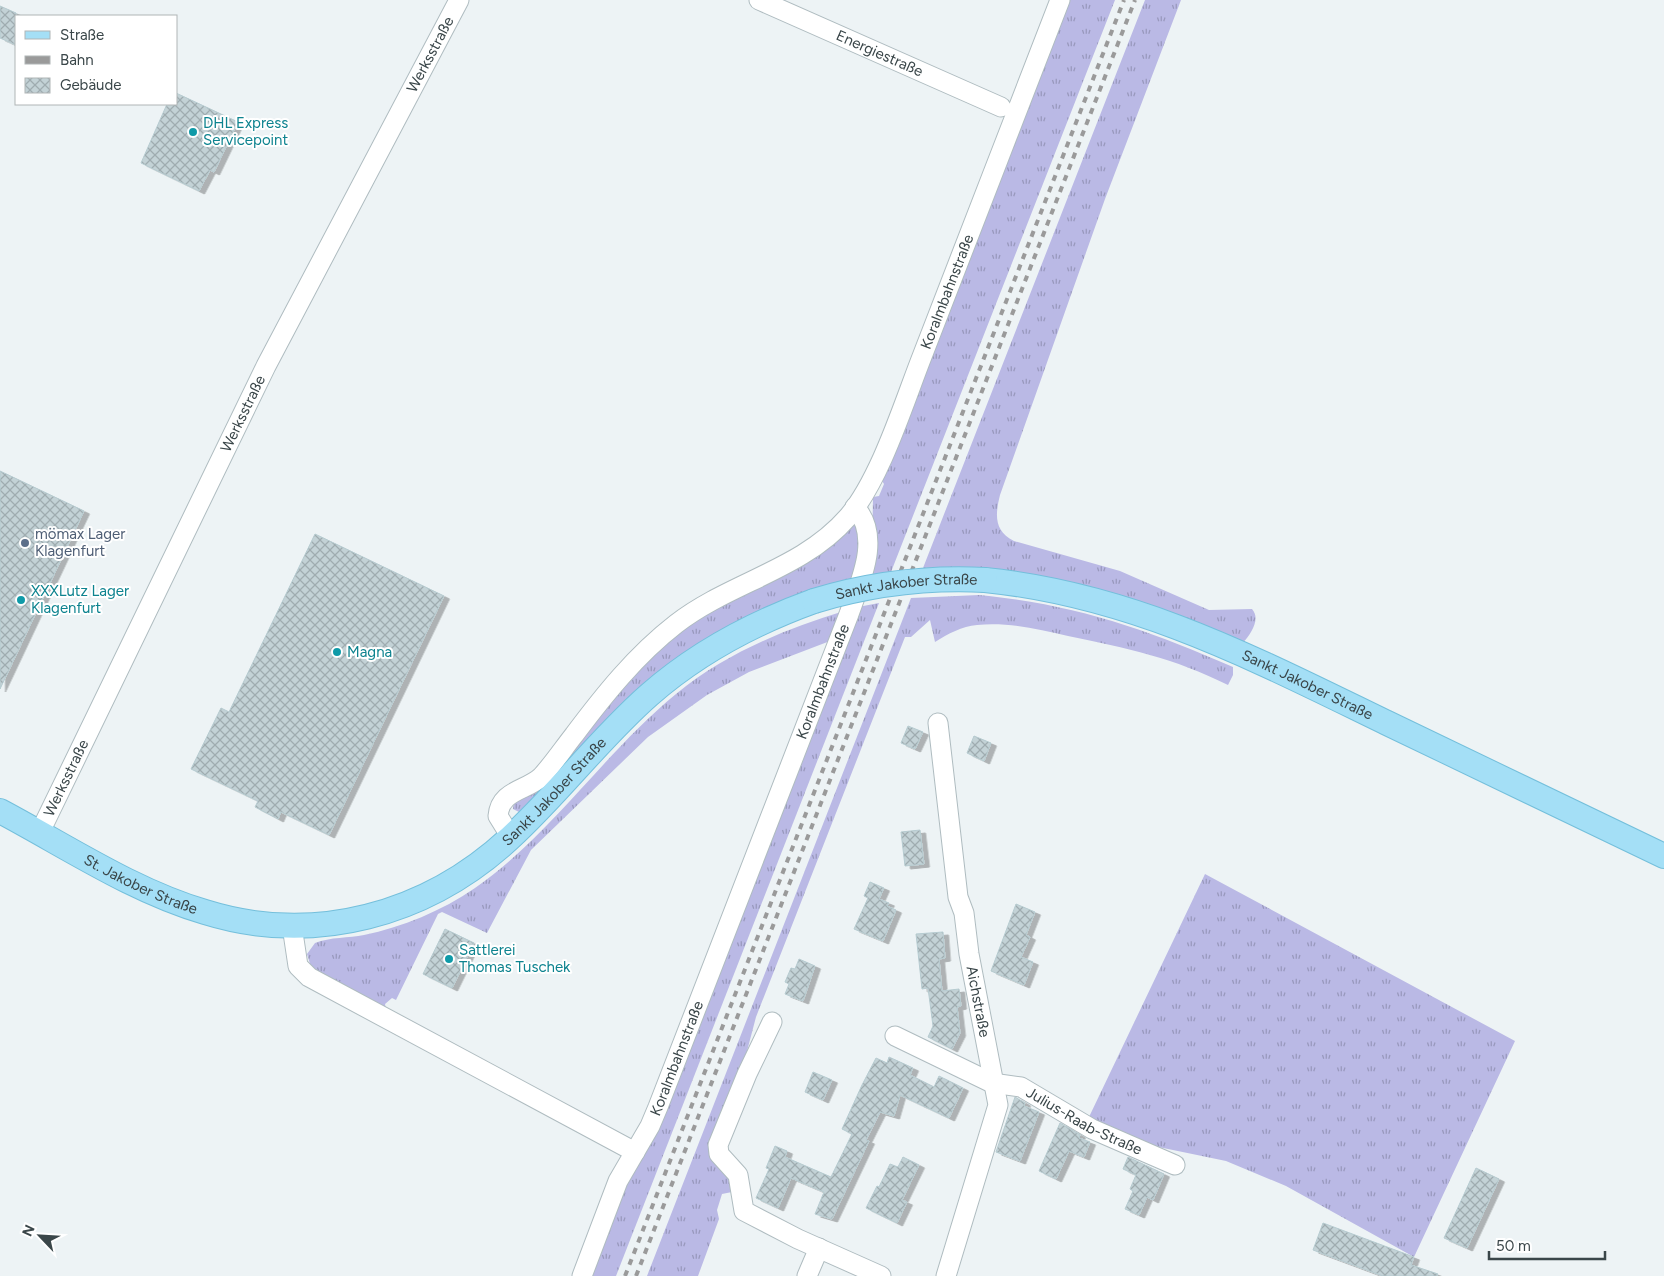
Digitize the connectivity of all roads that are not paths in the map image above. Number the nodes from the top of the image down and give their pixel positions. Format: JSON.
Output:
{"nodes":[{"id":1,"x":458,"y":0,"type":"edge"},
{"id":2,"x":759,"y":0,"type":"edge"},
{"id":3,"x":1060,"y":0,"type":"edge"},
{"id":4,"x":1001,"y":107,"type":"dead end"},
{"id":5,"x":855,"y":507,"type":"junction"},
{"id":6,"x":938,"y":722,"type":"dead end"},
{"id":7,"x":0,"y":811,"type":"edge"},
{"id":8,"x":40,"y":832,"type":"junction"},
{"id":9,"x":511,"y":837,"type":"junction"},
{"id":10,"x":1664,"y":856,"type":"edge"},
{"id":11,"x":292,"y":926,"type":"junction"},
{"id":12,"x":772,"y":1022,"type":"dead end"},
{"id":13,"x":895,"y":1036,"type":"dead end"},
{"id":14,"x":992,"y":1083,"type":"junction"},
{"id":15,"x":635,"y":1152,"type":"junction"},
{"id":16,"x":1175,"y":1165,"type":"dead end"},
{"id":17,"x":819,"y":1248,"type":"junction"},
{"id":18,"x":582,"y":1276,"type":"edge"},
{"id":19,"x":807,"y":1276,"type":"edge"},
{"id":20,"x":881,"y":1276,"type":"edge"},
{"id":21,"x":946,"y":1276,"type":"edge"}],
"edges":[{"from":1,"to":8,"type":"street","name":"Werksstraße"},
{"from":2,"to":4,"type":"street","name":"Energiestraße"},
{"from":3,"to":5,"type":"street","name":"Koralmbahnstraße"},
{"from":5,"to":9,"type":"street"},
{"from":5,"to":15,"type":"street","name":"Koralmbahnstraße"},
{"from":6,"to":14,"type":"street","name":"Aichstraße"},
{"from":7,"to":8,"type":"main road","name":"St. Jakober Straße"},
{"from":8,"to":11,"type":"main road","name":"St. Jakober Straße"},
{"from":9,"to":10,"type":"main road","name":"Sankt Jakober Straße","bridge":true},
{"from":9,"to":11,"type":"main road","name":"Sankt Jakober Straße"},
{"from":11,"to":15,"type":"street"},
{"from":12,"to":17,"type":"street"},
{"from":13,"to":14,"type":"street","name":"Julius-Raab-Straße"},
{"from":14,"to":16,"type":"street","name":"Julius-Raab-Straße"},
{"from":14,"to":21,"type":"street","name":"Aichstraße"},
{"from":15,"to":18,"type":"street","name":"Koralmbahnstraße"},
{"from":17,"to":19,"type":"street"},
{"from":17,"to":20,"type":"street"}]}
